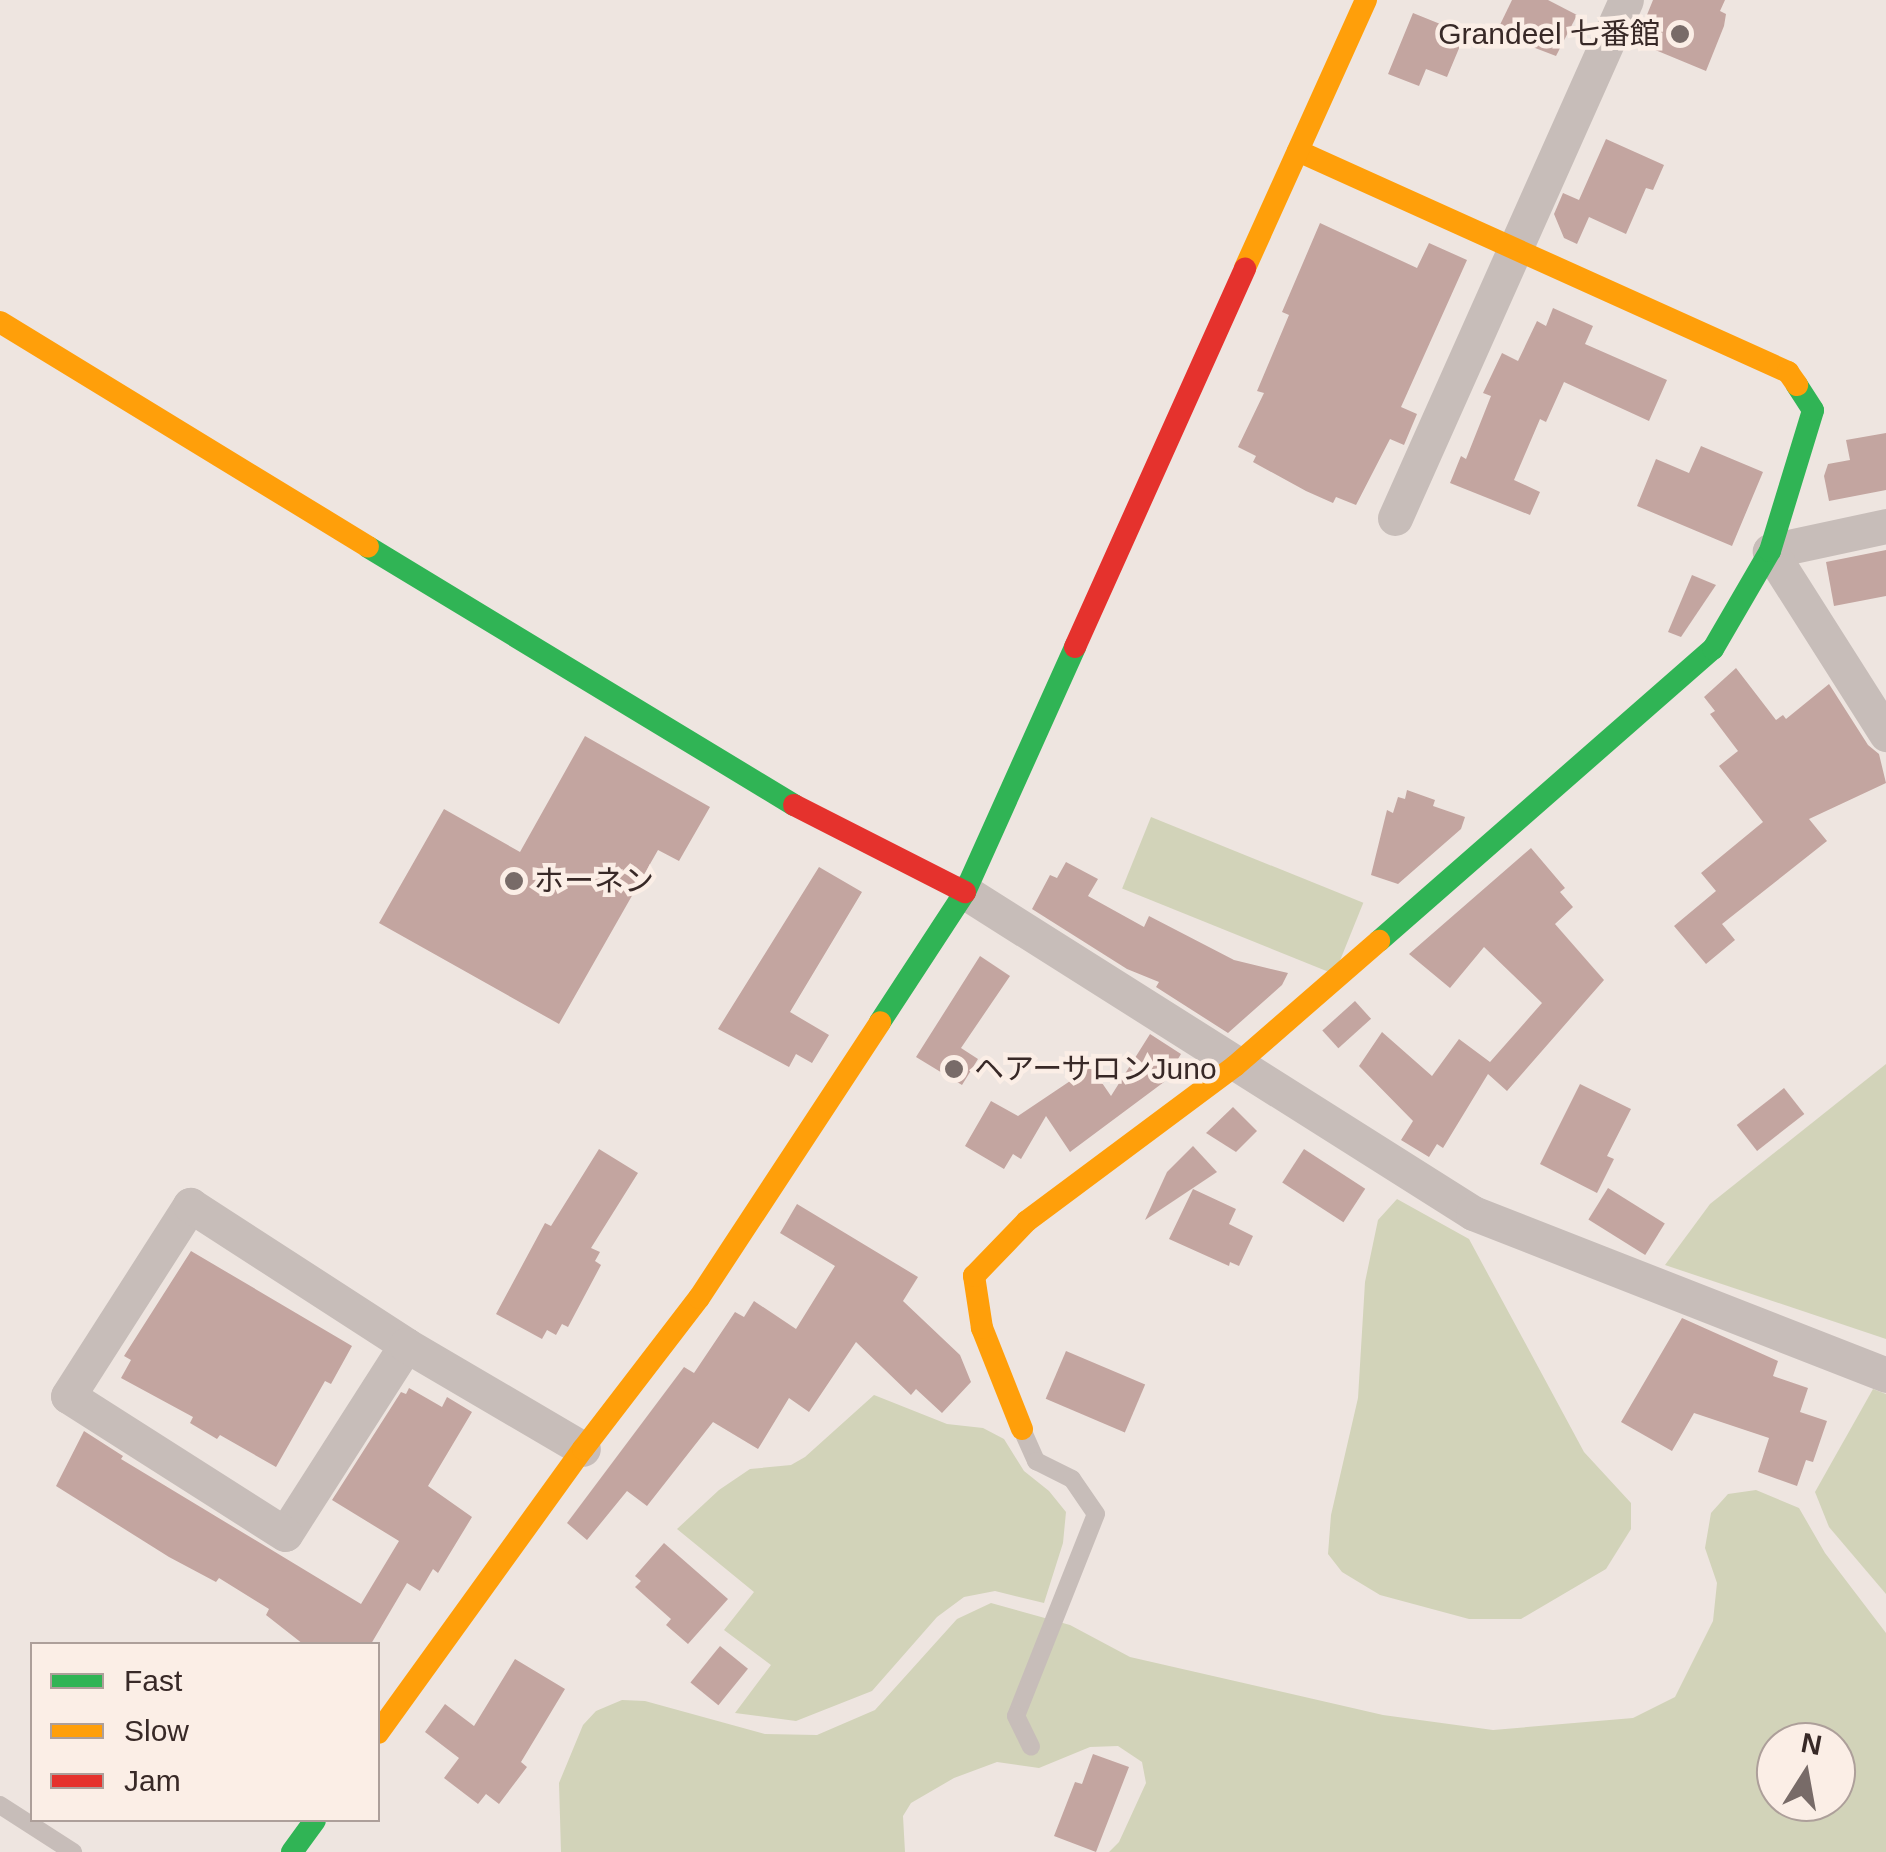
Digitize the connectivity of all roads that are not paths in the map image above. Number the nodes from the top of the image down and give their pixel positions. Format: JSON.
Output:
{"nodes":[{"id":1,"x":1366,"y":0,"type":"edge"},
{"id":2,"x":1626,"y":0,"type":"edge"},
{"id":3,"x":1298,"y":151,"type":"junction"},
{"id":4,"x":1516,"y":247,"type":"junction"},
{"id":5,"x":0,"y":322,"type":"edge"},
{"id":6,"x":1396,"y":518,"type":"dead end"},
{"id":7,"x":1886,"y":526,"type":"edge"},
{"id":8,"x":1770,"y":551,"type":"junction"},
{"id":9,"x":1886,"y":734,"type":"edge"},
{"id":10,"x":965,"y":892,"type":"junction"},
{"id":11,"x":1235,"y":1066,"type":"junction"},
{"id":12,"x":406,"y":1346,"type":"junction"},
{"id":13,"x":1886,"y":1375,"type":"edge"},
{"id":14,"x":1022,"y":1429,"type":"joint"},
{"id":15,"x":582,"y":1450,"type":"junction"},
{"id":16,"x":380,"y":1731,"type":"edge"},
{"id":17,"x":1031,"y":1747,"type":"dead end"},
{"id":18,"x":0,"y":1806,"type":"edge"},
{"id":19,"x":314,"y":1822,"type":"edge"},
{"id":20,"x":73,"y":1852,"type":"edge"},
{"id":21,"x":292,"y":1852,"type":"edge"}],
"edges":[{"from":1,"to":3,"type":"street"},
{"from":2,"to":4,"type":"street"},
{"from":3,"to":4,"type":"street"},
{"from":3,"to":10,"type":"street"},
{"from":4,"to":6,"type":"street"},
{"from":4,"to":8,"type":"street"},
{"from":5,"to":10,"type":"street"},
{"from":7,"to":8,"type":"street"},
{"from":8,"to":9,"type":"street"},
{"from":8,"to":11,"type":"street"},
{"from":10,"to":11,"type":"street"},
{"from":10,"to":15,"type":"street"},
{"from":11,"to":13,"type":"street"},
{"from":11,"to":14,"type":"street"},
{"from":12,"to":12,"type":"street"},
{"from":12,"to":15,"type":"street"},
{"from":14,"to":17,"type":"lane"},
{"from":15,"to":16,"type":"street"},
{"from":18,"to":20,"type":"lane"},
{"from":19,"to":21,"type":"street"}]}
